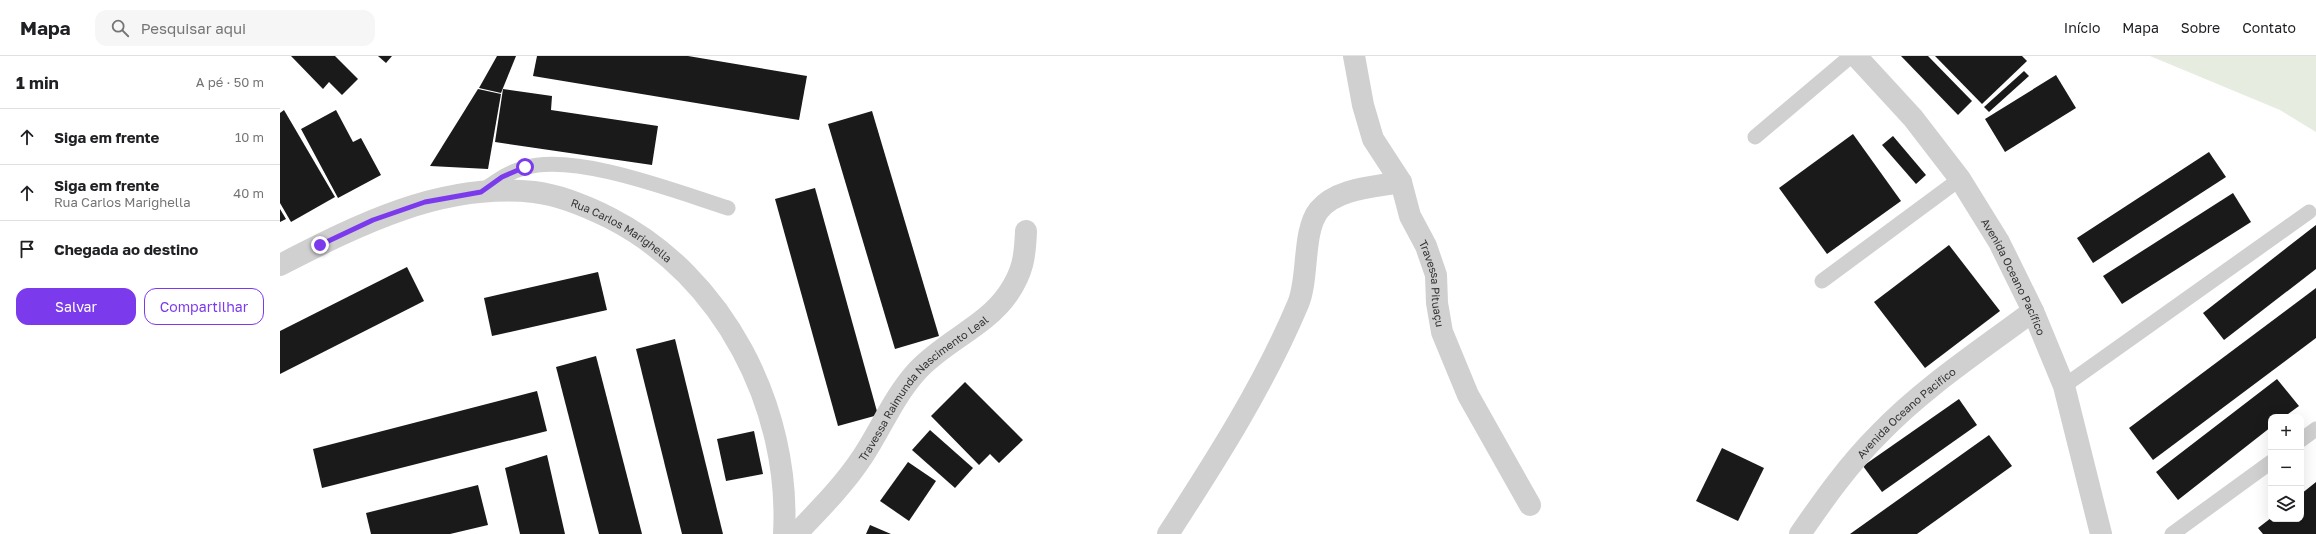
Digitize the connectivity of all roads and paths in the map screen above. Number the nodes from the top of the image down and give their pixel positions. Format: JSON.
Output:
{"nodes":[{"id":1,"x":1354,"y":56,"type":"edge"},
{"id":2,"x":1851,"y":56,"type":"edge"},
{"id":3,"x":1856,"y":56,"type":"edge"},
{"id":4,"x":1756,"y":137,"type":"dead end"},
{"id":5,"x":1960,"y":179,"type":"junction"},
{"id":6,"x":1401,"y":182,"type":"junction"},
{"id":7,"x":481,"y":192,"type":"junction"},
{"id":8,"x":728,"y":208,"type":"dead end"},
{"id":9,"x":2309,"y":212,"type":"dead end"},
{"id":10,"x":1026,"y":231,"type":"dead end"},
{"id":11,"x":280,"y":265,"type":"edge"},
{"id":12,"x":1822,"y":281,"type":"dead end"},
{"id":13,"x":2033,"y":312,"type":"junction"},
{"id":14,"x":2064,"y":386,"type":"junction"},
{"id":15,"x":2316,"y":429,"type":"edge"},
{"id":16,"x":2304,"y":438,"type":"edge"},
{"id":17,"x":2268,"y":464,"type":"edge"},
{"id":18,"x":1530,"y":504,"type":"dead end"},
{"id":19,"x":784,"y":534,"type":"edge"},
{"id":20,"x":796,"y":534,"type":"edge"},
{"id":21,"x":1168,"y":534,"type":"edge"},
{"id":22,"x":1800,"y":534,"type":"edge"},
{"id":23,"x":2101,"y":534,"type":"edge"},
{"id":24,"x":2172,"y":534,"type":"edge"}],
"edges":[{"from":1,"to":6,"type":"street","name":"Travessa Pituaçu"},
{"from":2,"to":4,"type":"lane"},
{"from":3,"to":5,"type":"street","name":"Avenida Oceano Pacífico"},
{"from":5,"to":12,"type":"lane"},
{"from":5,"to":13,"type":"street","name":"Avenida Oceano Pacífico"},
{"from":6,"to":18,"type":"street","name":"Travessa Pituaçu"},
{"from":6,"to":21,"type":"street"},
{"from":7,"to":8,"type":"lane"},
{"from":7,"to":11,"type":"street","name":"Rua Carlos Marighella"},
{"from":7,"to":19,"type":"street","name":"Rua Carlos Marighella"},
{"from":9,"to":14,"type":"lane"},
{"from":10,"to":20,"type":"street","name":"Travessa Raimunda Nascimento Leal"},
{"from":13,"to":14,"type":"street","name":"Avenida Oceano Pacífico"},
{"from":13,"to":22,"type":"street","name":"Avenida Oceano Pacifico"},
{"from":14,"to":23,"type":"street","name":"Avenida Oceano Pacífico"},
{"from":15,"to":16,"type":"lane"},
{"from":17,"to":24,"type":"lane"}]}
